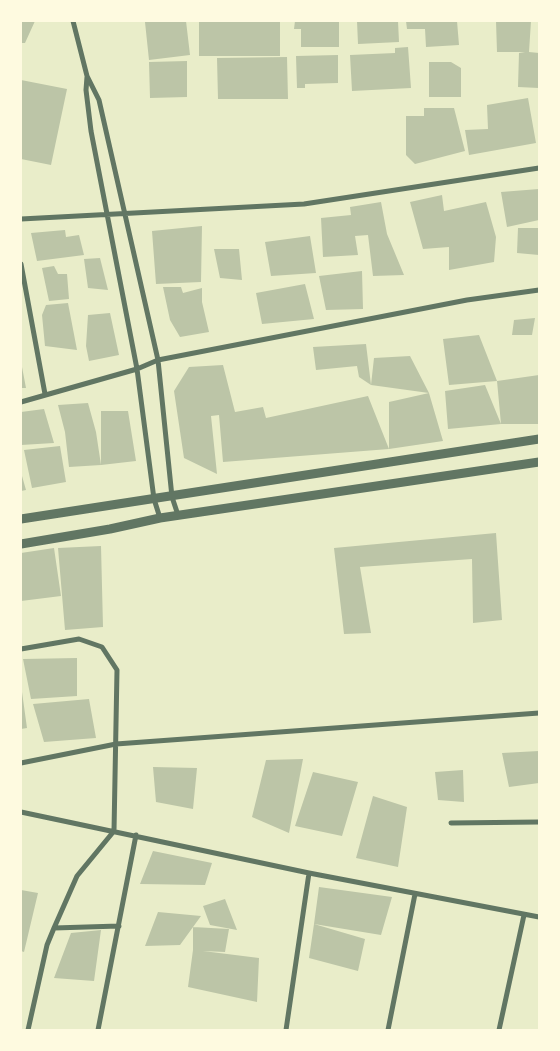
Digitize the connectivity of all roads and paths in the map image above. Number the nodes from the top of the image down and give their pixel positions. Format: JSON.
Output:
{"nodes":[{"id":1,"x":73,"y":21,"type":"edge"},
{"id":2,"x":87,"y":76,"type":"junction"},
{"id":3,"x":539,"y":168,"type":"edge"},
{"id":4,"x":123,"y":215,"type":"junction"},
{"id":5,"x":106,"y":216,"type":"junction"},
{"id":6,"x":21,"y":219,"type":"edge"},
{"id":7,"x":21,"y":264,"type":"edge"},
{"id":8,"x":539,"y":290,"type":"edge"},
{"id":9,"x":24,"y":300,"type":"edge"},
{"id":10,"x":158,"y":360,"type":"junction"},
{"id":11,"x":137,"y":369,"type":"junction"},
{"id":12,"x":45,"y":394,"type":"junction"},
{"id":13,"x":21,"y":402,"type":"edge"},
{"id":14,"x":539,"y":438,"type":"edge"},
{"id":15,"x":539,"y":462,"type":"edge"},
{"id":16,"x":172,"y":497,"type":"junction"},
{"id":17,"x":154,"y":499,"type":"junction"},
{"id":18,"x":178,"y":515,"type":"junction"},
{"id":19,"x":160,"y":518,"type":"junction"},
{"id":20,"x":21,"y":519,"type":"edge"},
{"id":21,"x":21,"y":544,"type":"edge"},
{"id":22,"x":21,"y":649,"type":"edge"},
{"id":23,"x":539,"y":713,"type":"edge"},
{"id":24,"x":116,"y":744,"type":"junction"},
{"id":25,"x":21,"y":763,"type":"edge"},
{"id":26,"x":21,"y":812,"type":"edge"},
{"id":27,"x":539,"y":822,"type":"edge"},
{"id":28,"x":450,"y":823,"type":"dead end"},
{"id":29,"x":114,"y":831,"type":"junction"},
{"id":30,"x":136,"y":835,"type":"junction"},
{"id":31,"x":309,"y":873,"type":"junction"},
{"id":32,"x":415,"y":894,"type":"junction"},
{"id":33,"x":524,"y":915,"type":"junction"},
{"id":34,"x":539,"y":917,"type":"edge"},
{"id":35,"x":119,"y":926,"type":"junction"},
{"id":36,"x":54,"y":928,"type":"junction"},
{"id":37,"x":28,"y":1030,"type":"edge"},
{"id":38,"x":98,"y":1030,"type":"edge"},
{"id":39,"x":286,"y":1030,"type":"edge"},
{"id":40,"x":388,"y":1030,"type":"edge"},
{"id":41,"x":499,"y":1030,"type":"edge"}],
"edges":[{"from":1,"to":2,"type":"street"},
{"from":2,"to":4,"type":"street"},
{"from":2,"to":5,"type":"street"},
{"from":3,"to":4,"type":"street"},
{"from":4,"to":5,"type":"street"},
{"from":4,"to":10,"type":"street"},
{"from":5,"to":6,"type":"street"},
{"from":5,"to":11,"type":"street"},
{"from":7,"to":9,"type":"street"},
{"from":8,"to":10,"type":"street"},
{"from":9,"to":12,"type":"street"},
{"from":10,"to":11,"type":"street"},
{"from":10,"to":16,"type":"street"},
{"from":11,"to":12,"type":"street"},
{"from":11,"to":17,"type":"street"},
{"from":12,"to":13,"type":"street"},
{"from":14,"to":16,"type":"street"},
{"from":15,"to":18,"type":"street"},
{"from":16,"to":17,"type":"street"},
{"from":16,"to":18,"type":"street"},
{"from":17,"to":19,"type":"street"},
{"from":17,"to":20,"type":"street"},
{"from":18,"to":19,"type":"street"},
{"from":19,"to":21,"type":"street"},
{"from":22,"to":24,"type":"street"},
{"from":23,"to":24,"type":"street"},
{"from":24,"to":25,"type":"street"},
{"from":24,"to":29,"type":"street"},
{"from":26,"to":29,"type":"street"},
{"from":27,"to":28,"type":"street"},
{"from":29,"to":30,"type":"street"},
{"from":29,"to":36,"type":"street"},
{"from":30,"to":31,"type":"street"},
{"from":30,"to":35,"type":"street"},
{"from":31,"to":32,"type":"street"},
{"from":31,"to":39,"type":"street"},
{"from":32,"to":33,"type":"street"},
{"from":32,"to":40,"type":"street"},
{"from":33,"to":34,"type":"street"},
{"from":33,"to":41,"type":"street"},
{"from":35,"to":36,"type":"street"},
{"from":35,"to":38,"type":"street"},
{"from":36,"to":37,"type":"street"}]}
